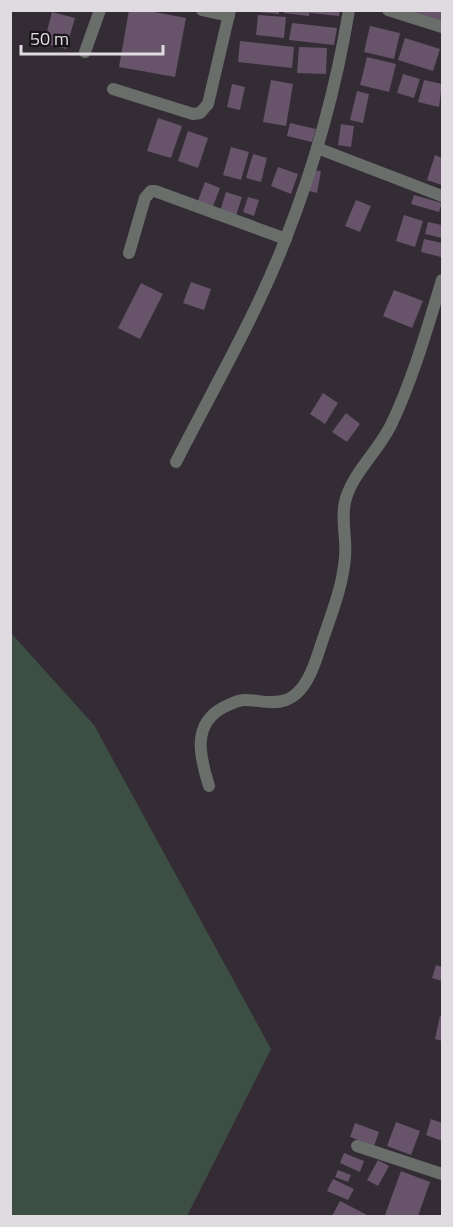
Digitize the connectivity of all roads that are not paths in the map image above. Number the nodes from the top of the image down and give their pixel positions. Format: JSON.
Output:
{"nodes":[{"id":1,"x":100,"y":10,"type":"edge"},
{"id":2,"x":202,"y":10,"type":"edge"},
{"id":3,"x":349,"y":10,"type":"edge"},
{"id":4,"x":388,"y":10,"type":"edge"},
{"id":5,"x":229,"y":13,"type":"edge"},
{"id":6,"x":442,"y":27,"type":"edge"},
{"id":7,"x":86,"y":52,"type":"dead end"},
{"id":8,"x":112,"y":89,"type":"dead end"},
{"id":9,"x":317,"y":148,"type":"junction"},
{"id":10,"x":442,"y":196,"type":"edge"},
{"id":11,"x":286,"y":239,"type":"junction"},
{"id":12,"x":129,"y":253,"type":"dead end"},
{"id":13,"x":442,"y":280,"type":"edge"},
{"id":14,"x":176,"y":462,"type":"dead end"},
{"id":15,"x":209,"y":786,"type":"dead end"},
{"id":16,"x":357,"y":1146,"type":"dead end"},
{"id":17,"x":442,"y":1174,"type":"edge"}],
"edges":[{"from":1,"to":7,"type":"street"},
{"from":2,"to":5,"type":"street"},
{"from":3,"to":9,"type":"street"},
{"from":4,"to":6,"type":"street"},
{"from":5,"to":8,"type":"street"},
{"from":9,"to":10,"type":"street"},
{"from":9,"to":11,"type":"street"},
{"from":11,"to":12,"type":"street"},
{"from":11,"to":14,"type":"street"},
{"from":13,"to":15,"type":"street"},
{"from":16,"to":17,"type":"street"}]}
